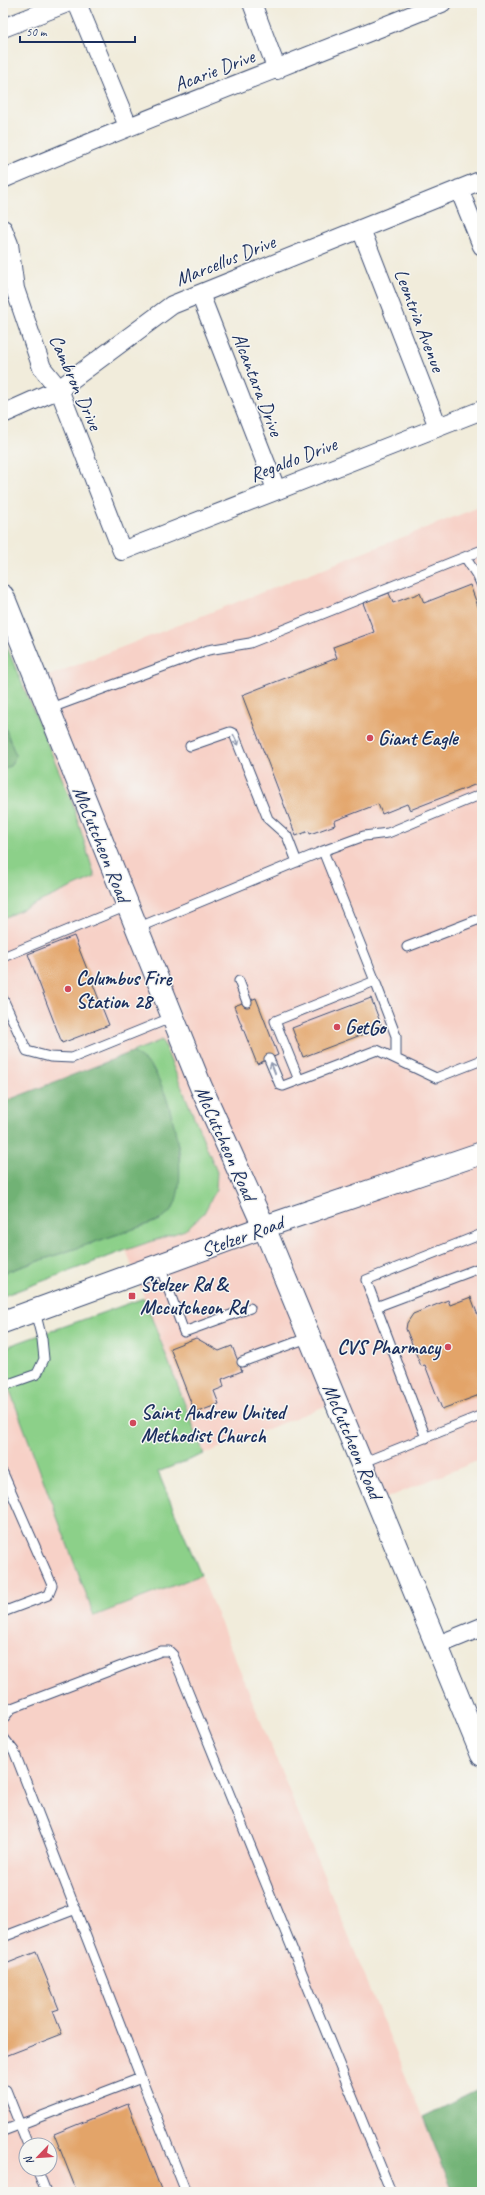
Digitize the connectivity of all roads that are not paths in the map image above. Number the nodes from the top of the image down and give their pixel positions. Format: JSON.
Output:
{"nodes":[{"id":1,"x":66,"y":3,"type":"edge"},
{"id":2,"x":77,"y":3,"type":"edge"},
{"id":3,"x":252,"y":3,"type":"edge"},
{"id":4,"x":442,"y":3,"type":"edge"},
{"id":5,"x":418,"y":8,"type":"edge"},
{"id":6,"x":3,"y":28,"type":"edge"},
{"id":7,"x":277,"y":70,"type":"junction"},
{"id":8,"x":128,"y":126,"type":"junction"},
{"id":9,"x":3,"y":179,"type":"edge"},
{"id":10,"x":482,"y":180,"type":"edge"},
{"id":11,"x":459,"y":189,"type":"junction"},
{"id":12,"x":3,"y":229,"type":"edge"},
{"id":13,"x":361,"y":229,"type":"junction"},
{"id":14,"x":482,"y":246,"type":"edge"},
{"id":15,"x":200,"y":294,"type":"junction"},
{"id":16,"x":59,"y":389,"type":"junction"},
{"id":17,"x":482,"y":410,"type":"edge"},
{"id":18,"x":3,"y":414,"type":"edge"},
{"id":19,"x":438,"y":427,"type":"junction"},
{"id":20,"x":276,"y":489,"type":"junction"},
{"id":21,"x":482,"y":550,"type":"edge"},
{"id":22,"x":122,"y":551,"type":"joint"},
{"id":23,"x":464,"y":557,"type":"junction"},
{"id":24,"x":482,"y":586,"type":"edge"},
{"id":25,"x":3,"y":596,"type":"edge"},
{"id":26,"x":48,"y":709,"type":"junction"},
{"id":27,"x":190,"y":746,"type":"dead end"},
{"id":28,"x":482,"y":794,"type":"edge"},
{"id":29,"x":323,"y":851,"type":"junction"},
{"id":30,"x":297,"y":862,"type":"junction"},
{"id":31,"x":127,"y":906,"type":"junction"},
{"id":32,"x":482,"y":918,"type":"edge"},
{"id":33,"x":137,"y":929,"type":"junction"},
{"id":34,"x":407,"y":947,"type":"dead end"},
{"id":35,"x":3,"y":957,"type":"edge"},
{"id":36,"x":239,"y":981,"type":"dead end"},
{"id":37,"x":375,"y":981,"type":"junction"},
{"id":38,"x":3,"y":999,"type":"edge"},
{"id":39,"x":247,"y":1002,"type":"dead end"},
{"id":40,"x":173,"y":1017,"type":"junction"},
{"id":41,"x":396,"y":1058,"type":"junction"},
{"id":42,"x":270,"y":1059,"type":"dead end"},
{"id":43,"x":482,"y":1060,"type":"edge"},
{"id":44,"x":299,"y":1080,"type":"junction"},
{"id":45,"x":482,"y":1153,"type":"edge"},
{"id":46,"x":264,"y":1227,"type":"junction"},
{"id":47,"x":482,"y":1234,"type":"edge"},
{"id":48,"x":160,"y":1266,"type":"junction"},
{"id":49,"x":482,"y":1267,"type":"edge"},
{"id":50,"x":376,"y":1307,"type":"junction"},
{"id":51,"x":250,"y":1308,"type":"dead end"},
{"id":52,"x":35,"y":1311,"type":"junction"},
{"id":53,"x":3,"y":1322,"type":"edge"},
{"id":54,"x":310,"y":1337,"type":"junction"},
{"id":55,"x":242,"y":1362,"type":"dead end"},
{"id":56,"x":3,"y":1386,"type":"edge"},
{"id":57,"x":482,"y":1416,"type":"edge"},
{"id":58,"x":426,"y":1438,"type":"junction"},
{"id":59,"x":362,"y":1464,"type":"junction"},
{"id":60,"x":3,"y":1473,"type":"edge"},
{"id":61,"x":7,"y":1490,"type":"edge"},
{"id":62,"x":3,"y":1612,"type":"edge"},
{"id":63,"x":482,"y":1627,"type":"edge"},
{"id":64,"x":438,"y":1645,"type":"junction"},
{"id":65,"x":3,"y":1719,"type":"edge"},
{"id":66,"x":3,"y":1737,"type":"edge"},
{"id":67,"x":481,"y":1750,"type":"edge"},
{"id":68,"x":76,"y":1909,"type":"junction"},
{"id":69,"x":3,"y":1937,"type":"edge"},
{"id":70,"x":141,"y":2078,"type":"junction"},
{"id":71,"x":3,"y":2091,"type":"edge"},
{"id":72,"x":20,"y":2125,"type":"junction"},
{"id":73,"x":3,"y":2132,"type":"edge"},
{"id":74,"x":25,"y":2137,"type":"edge"},
{"id":75,"x":40,"y":2177,"type":"edge"},
{"id":76,"x":46,"y":2192,"type":"edge"},
{"id":77,"x":186,"y":2192,"type":"edge"},
{"id":78,"x":391,"y":2192,"type":"edge"}],
"edges":[{"from":1,"to":6,"type":"street"},
{"from":2,"to":8,"type":"street"},
{"from":3,"to":7,"type":"street"},
{"from":4,"to":5,"type":"street","name":"Acarie Drive"},
{"from":5,"to":7,"type":"street","name":"Acarie Drive"},
{"from":7,"to":8,"type":"street","name":"Acarie Drive"},
{"from":8,"to":9,"type":"street","name":"Acarie Drive"},
{"from":10,"to":11,"type":"street","name":"Marcellus Drive"},
{"from":11,"to":13,"type":"street","name":"Marcellus Drive"},
{"from":11,"to":14,"type":"street"},
{"from":12,"to":16,"type":"street","name":"Cambron Drive"},
{"from":13,"to":15,"type":"street","name":"Marcellus Drive"},
{"from":13,"to":19,"type":"street","name":"Leontria Avenue"},
{"from":15,"to":16,"type":"street","name":"Marcellus Drive"},
{"from":15,"to":20,"type":"street","name":"Alcantara Drive"},
{"from":16,"to":18,"type":"street","name":"Marcellus Drive"},
{"from":16,"to":22,"type":"street","name":"Cambron Drive"},
{"from":17,"to":19,"type":"street","name":"Regaldo Drive"},
{"from":19,"to":20,"type":"street","name":"Regaldo Drive"},
{"from":20,"to":22,"type":"street","name":"Regaldo Drive"},
{"from":21,"to":23,"type":"lane"},
{"from":23,"to":24,"type":"lane"},
{"from":23,"to":26,"type":"lane"},
{"from":25,"to":26,"type":"main road","name":"McCutcheon Road"},
{"from":26,"to":31,"type":"main road","name":"McCutcheon Road"},
{"from":27,"to":30,"type":"lane","one_way":true},
{"from":28,"to":29,"type":"lane"},
{"from":29,"to":30,"type":"lane"},
{"from":29,"to":37,"type":"lane"},
{"from":30,"to":33,"type":"lane"},
{"from":31,"to":33,"type":"main road","name":"McCutcheon Road"},
{"from":31,"to":35,"type":"lane"},
{"from":32,"to":34,"type":"lane"},
{"from":33,"to":40,"type":"main road","name":"McCutcheon Road"},
{"from":36,"to":39,"type":"lane"},
{"from":37,"to":41,"type":"lane"},
{"from":37,"to":44,"type":"lane"},
{"from":38,"to":40,"type":"lane"},
{"from":40,"to":46,"type":"main road","name":"McCutcheon Road"},
{"from":41,"to":43,"type":"lane"},
{"from":41,"to":44,"type":"lane"},
{"from":44,"to":42,"type":"lane","one_way":true},
{"from":45,"to":46,"type":"main road","name":"Stelzer Road"},
{"from":46,"to":48,"type":"main road","name":"Stelzer Road"},
{"from":46,"to":54,"type":"main road","name":"McCutcheon Road"},
{"from":47,"to":50,"type":"lane"},
{"from":48,"to":51,"type":"lane"},
{"from":48,"to":52,"type":"main road","name":"Stelzer Road"},
{"from":49,"to":50,"type":"lane"},
{"from":50,"to":58,"type":"lane"},
{"from":52,"to":53,"type":"main road","name":"Stelzer Road"},
{"from":52,"to":56,"type":"lane"},
{"from":54,"to":55,"type":"lane"},
{"from":54,"to":59,"type":"main road","name":"McCutcheon Road"},
{"from":57,"to":58,"type":"lane"},
{"from":58,"to":59,"type":"lane"},
{"from":59,"to":64,"type":"main road","name":"McCutcheon Road"},
{"from":60,"to":61,"type":"lane"},
{"from":61,"to":62,"type":"lane"},
{"from":63,"to":64,"type":"street"},
{"from":64,"to":67,"type":"main road","name":"McCutcheon Road"},
{"from":65,"to":78,"type":"lane"},
{"from":66,"to":68,"type":"lane"},
{"from":68,"to":69,"type":"lane"},
{"from":68,"to":70,"type":"lane"},
{"from":70,"to":72,"type":"lane"},
{"from":70,"to":77,"type":"lane"},
{"from":71,"to":72,"type":"lane"},
{"from":72,"to":73,"type":"lane"},
{"from":72,"to":74,"type":"lane"},
{"from":75,"to":76,"type":"lane"}]}
